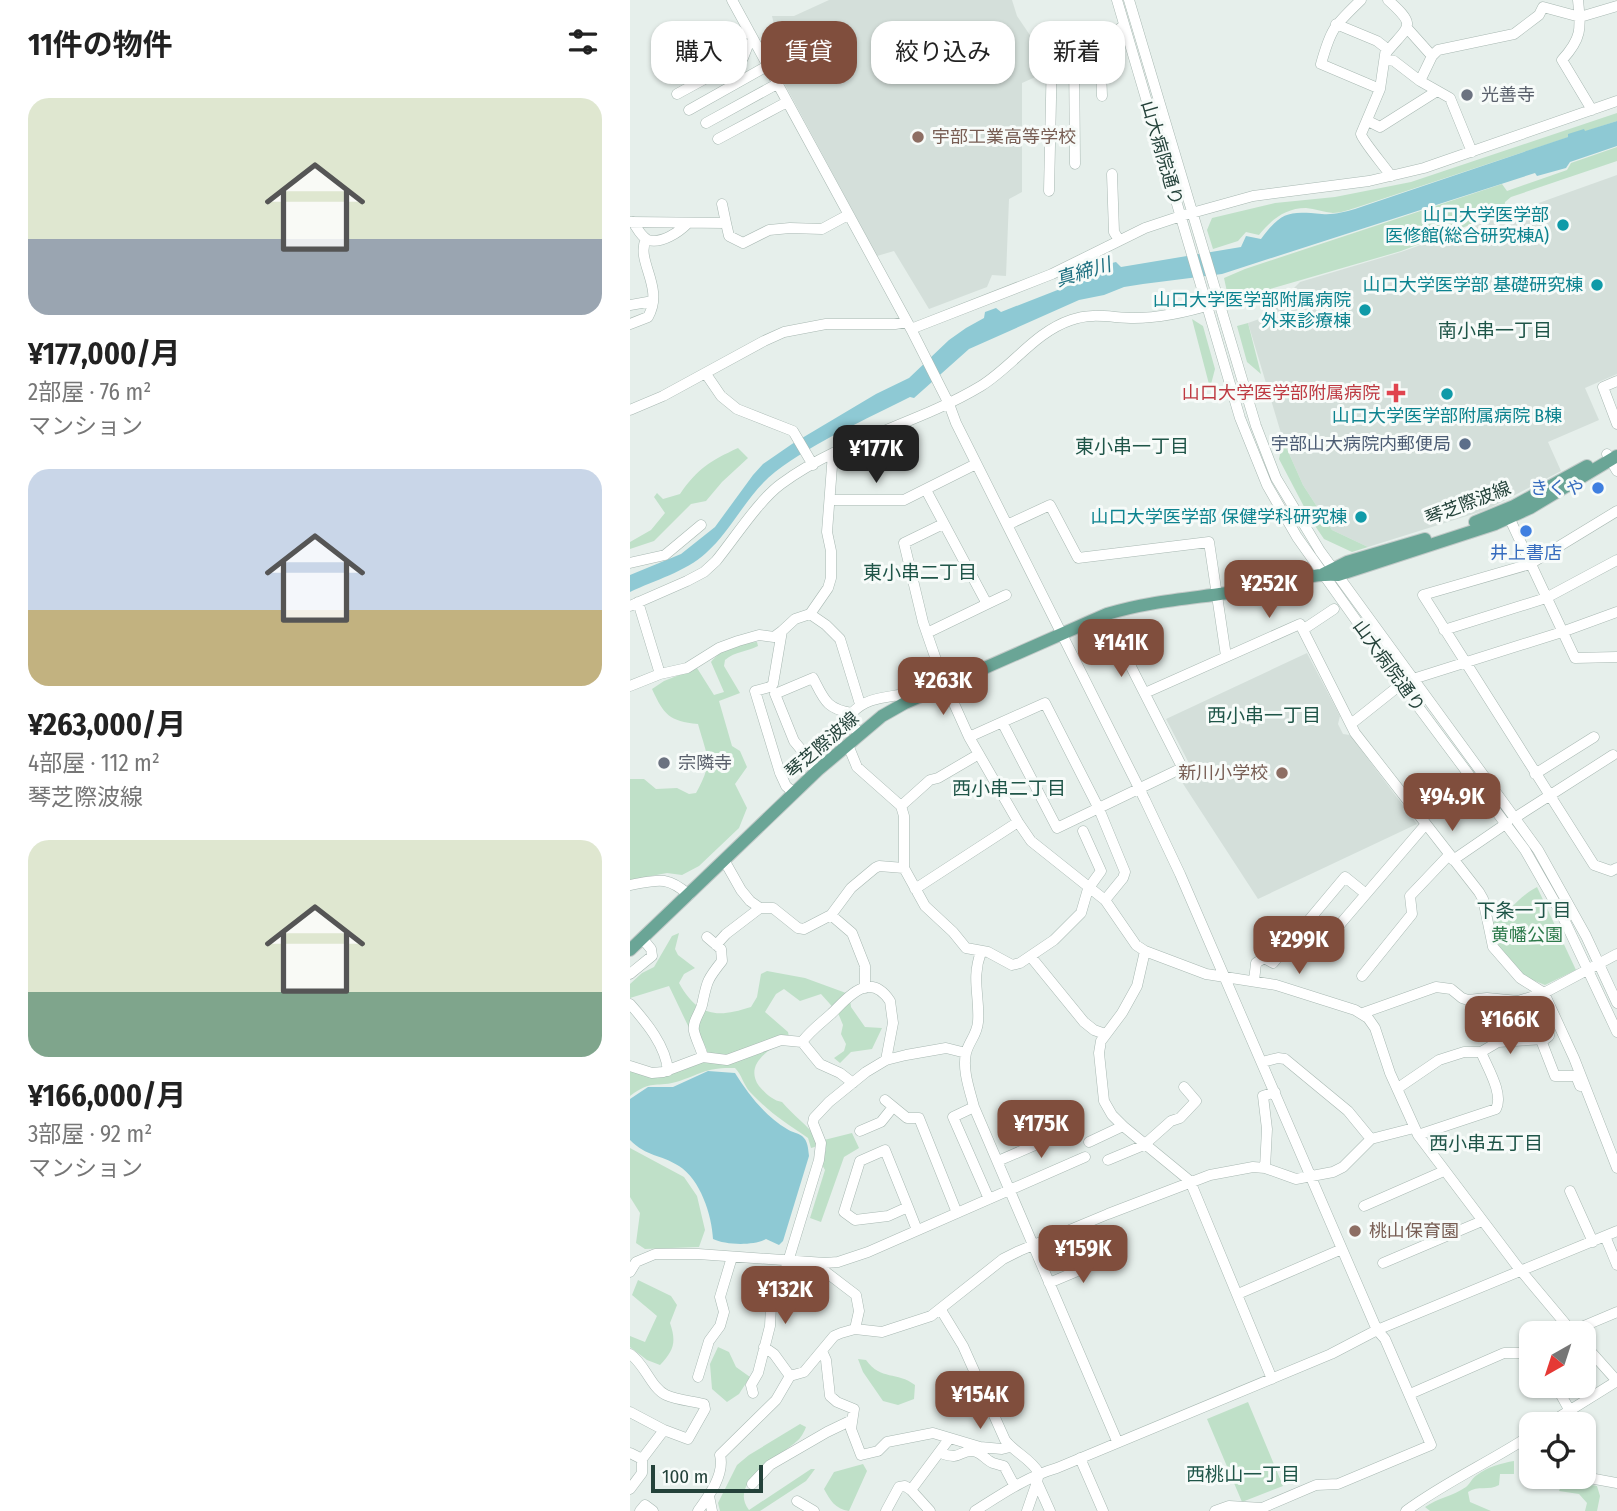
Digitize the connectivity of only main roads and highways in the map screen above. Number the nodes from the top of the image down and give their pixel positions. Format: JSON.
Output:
{"nodes":[{"id":1,"x":1614,"y":458,"type":"edge"},
{"id":2,"x":630,"y":950,"type":"edge"}],
"edges":[{"from":1,"to":2,"type":"main road","name":"琴芝際波線"}]}
